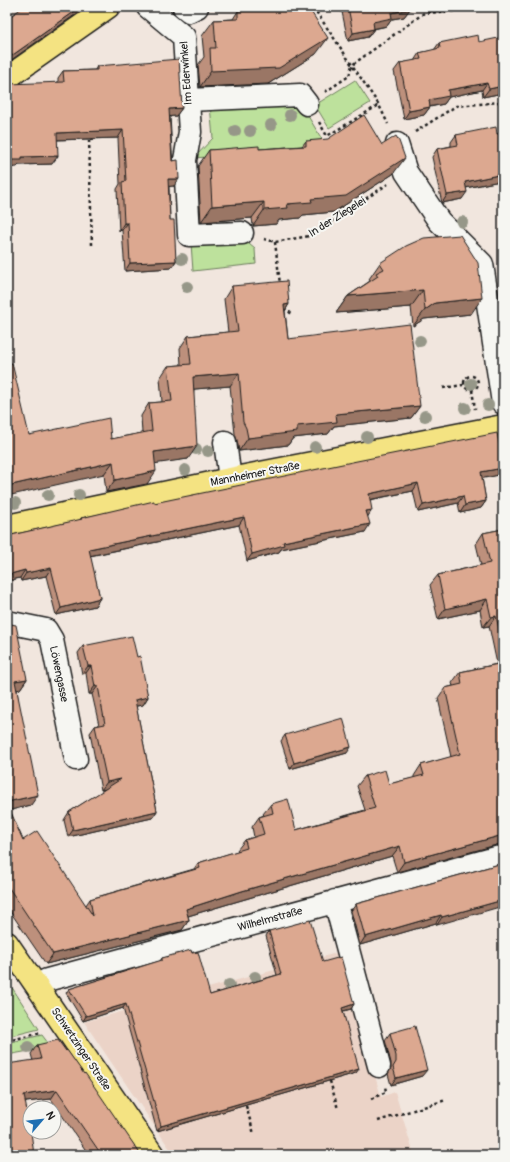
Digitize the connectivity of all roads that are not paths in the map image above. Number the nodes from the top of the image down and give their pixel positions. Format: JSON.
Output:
{"nodes":[{"id":1,"x":108,"y":7,"type":"edge"},
{"id":2,"x":148,"y":7,"type":"edge"},
{"id":3,"x":184,"y":7,"type":"edge"},
{"id":4,"x":197,"y":7,"type":"edge"},
{"id":5,"x":7,"y":78,"type":"edge"},
{"id":6,"x":188,"y":100,"type":"junction"},
{"id":7,"x":307,"y":104,"type":"road end"},
{"id":8,"x":397,"y":144,"type":"edge"},
{"id":9,"x":242,"y":233,"type":"road end"},
{"id":10,"x":503,"y":403,"type":"edge"},
{"id":11,"x":503,"y":426,"type":"edge"},
{"id":12,"x":225,"y":442,"type":"dead end"},
{"id":13,"x":230,"y":479,"type":"junction"},
{"id":14,"x":7,"y":526,"type":"edge"},
{"id":15,"x":7,"y":622,"type":"edge"},
{"id":16,"x":76,"y":759,"type":"dead end"},
{"id":17,"x":503,"y":856,"type":"edge"},
{"id":18,"x":335,"y":901,"type":"junction"},
{"id":19,"x":11,"y":957,"type":"edge"},
{"id":20,"x":38,"y":986,"type":"junction"},
{"id":21,"x":379,"y":1066,"type":"dead end"},
{"id":22,"x":153,"y":1155,"type":"edge"}],
"edges":[{"from":1,"to":5,"type":"main road"},
{"from":2,"to":6,"type":"street","name":"Im Ederwinkel"},
{"from":3,"to":4,"type":"street"},
{"from":6,"to":7,"type":"street"},
{"from":6,"to":9,"type":"street","name":"Im Ederwinkel"},
{"from":8,"to":10,"type":"street"},
{"from":11,"to":13,"type":"main road","name":"Mannheimer Straße"},
{"from":12,"to":13,"type":"street"},
{"from":13,"to":14,"type":"main road","name":"Mannheimer Straße"},
{"from":15,"to":16,"type":"street","name":"Löwengasse"},
{"from":17,"to":18,"type":"street","name":"Wilhelmstraße"},
{"from":18,"to":20,"type":"street","name":"Wilhelmstraße"},
{"from":18,"to":21,"type":"street"},
{"from":19,"to":20,"type":"main road","name":"Schwetzinger Straße"},
{"from":20,"to":22,"type":"main road","name":"Schwetzinger Straße"}]}
